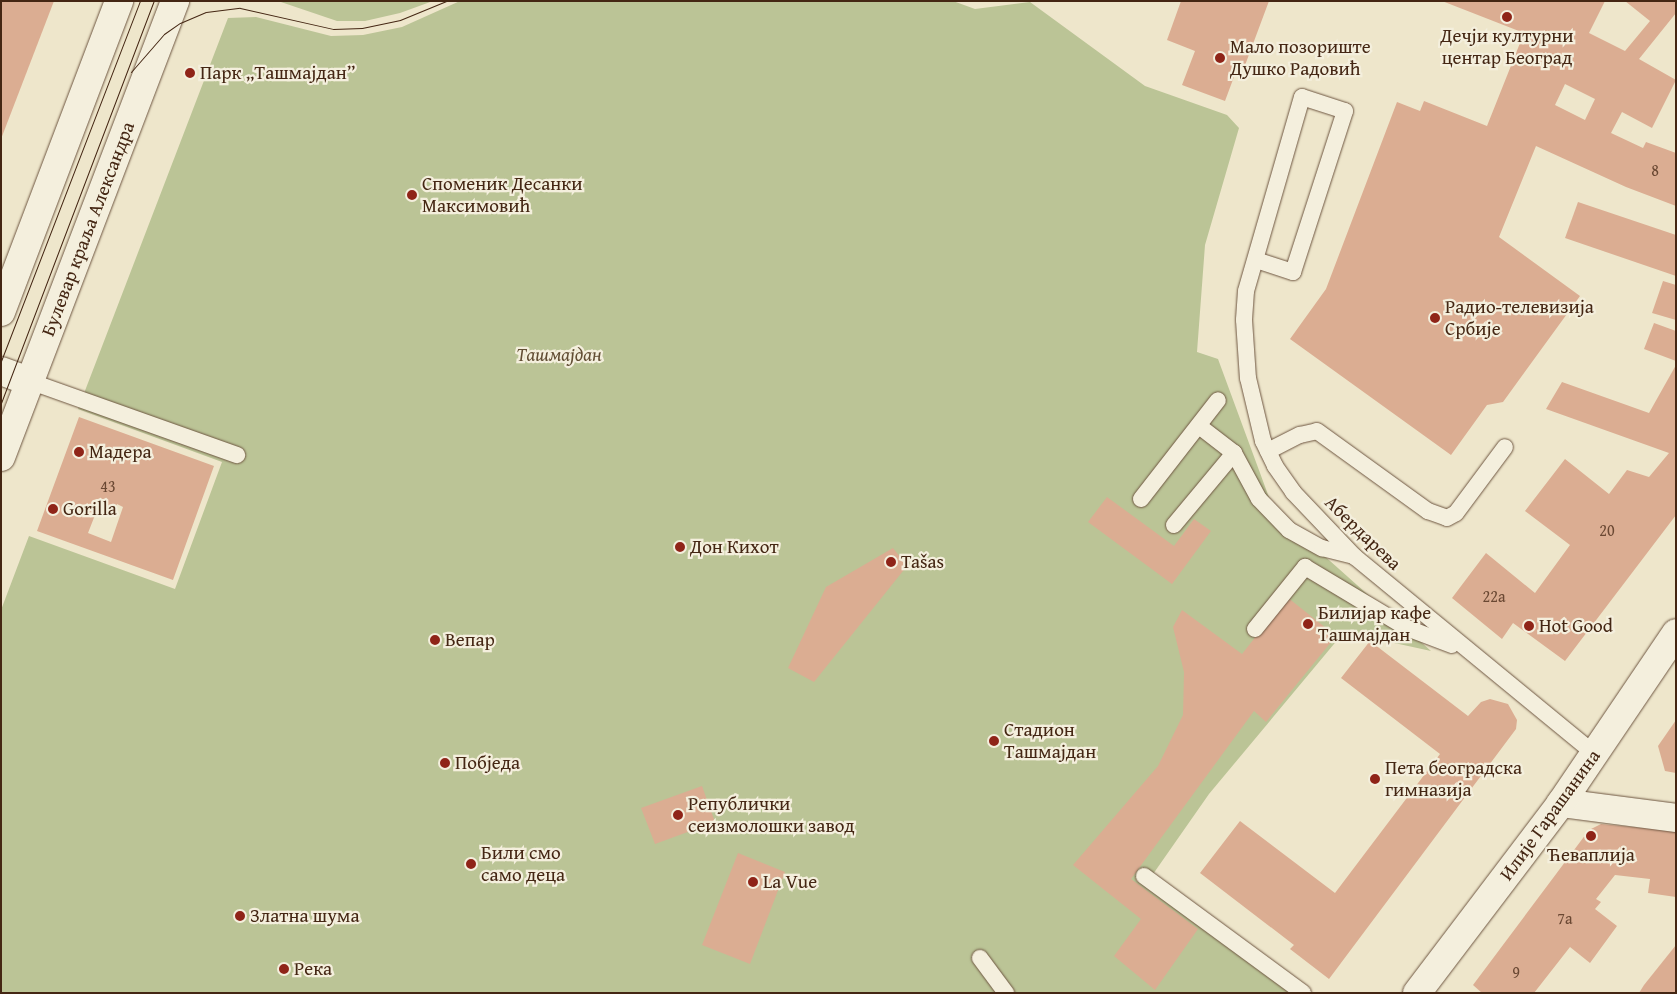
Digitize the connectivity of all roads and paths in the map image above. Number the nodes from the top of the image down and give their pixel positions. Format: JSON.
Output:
{"nodes":[{"id":1,"x":119,"y":1,"type":"edge"},
{"id":2,"x":175,"y":1,"type":"edge"},
{"id":3,"x":1256,"y":260,"type":"junction"},
{"id":4,"x":1,"y":312,"type":"edge"},
{"id":5,"x":1,"y":371,"type":"edge"},
{"id":6,"x":29,"y":381,"type":"junction"},
{"id":7,"x":1218,"y":400,"type":"dead end"},
{"id":8,"x":1198,"y":426,"type":"junction"},
{"id":9,"x":1505,"y":447,"type":"dead end"},
{"id":10,"x":1268,"y":451,"type":"junction"},
{"id":11,"x":1234,"y":453,"type":"junction"},
{"id":12,"x":237,"y":455,"type":"dead end"},
{"id":13,"x":1,"y":458,"type":"edge"},
{"id":14,"x":1141,"y":498,"type":"dead end"},
{"id":15,"x":1174,"y":526,"type":"dead end"},
{"id":16,"x":1355,"y":557,"type":"junction"},
{"id":17,"x":1255,"y":629,"type":"dead end"},
{"id":18,"x":1676,"y":633,"type":"edge"},
{"id":19,"x":1465,"y":650,"type":"junction"},
{"id":20,"x":1596,"y":755,"type":"junction"},
{"id":21,"x":1561,"y":803,"type":"junction"},
{"id":22,"x":1676,"y":818,"type":"edge"},
{"id":23,"x":1144,"y":876,"type":"dead end"},
{"id":24,"x":980,"y":958,"type":"dead end"},
{"id":25,"x":1006,"y":993,"type":"edge"},
{"id":26,"x":1303,"y":993,"type":"edge"},
{"id":27,"x":1417,"y":993,"type":"edge"}],
"edges":[{"from":1,"to":4,"type":"main road"},
{"from":2,"to":6,"type":"main road","name":"Булевар краља Александра"},
{"from":3,"to":3,"type":"lane","name":"Абердарева"},
{"from":3,"to":10,"type":"lane","name":"Абердарева"},
{"from":5,"to":6,"type":"main road"},
{"from":6,"to":12,"type":"lane"},
{"from":6,"to":13,"type":"main road","name":"Булевар краља Александра"},
{"from":7,"to":8,"type":"lane"},
{"from":8,"to":11,"type":"lane"},
{"from":8,"to":14,"type":"lane"},
{"from":9,"to":10,"type":"lane"},
{"from":10,"to":16,"type":"lane","name":"Абердарева"},
{"from":11,"to":15,"type":"lane"},
{"from":11,"to":16,"type":"lane"},
{"from":16,"to":19,"type":"lane","name":"Абердарева"},
{"from":17,"to":19,"type":"lane"},
{"from":18,"to":20,"type":"main road","name":"Илије Гарашанина"},
{"from":19,"to":20,"type":"lane","name":"Абердарева"},
{"from":20,"to":21,"type":"main road","name":"Илије Гарашанина"},
{"from":21,"to":22,"type":"main road"},
{"from":21,"to":27,"type":"main road","name":"Илије Гарашанина"},
{"from":23,"to":26,"type":"lane"},
{"from":24,"to":25,"type":"lane"}]}
